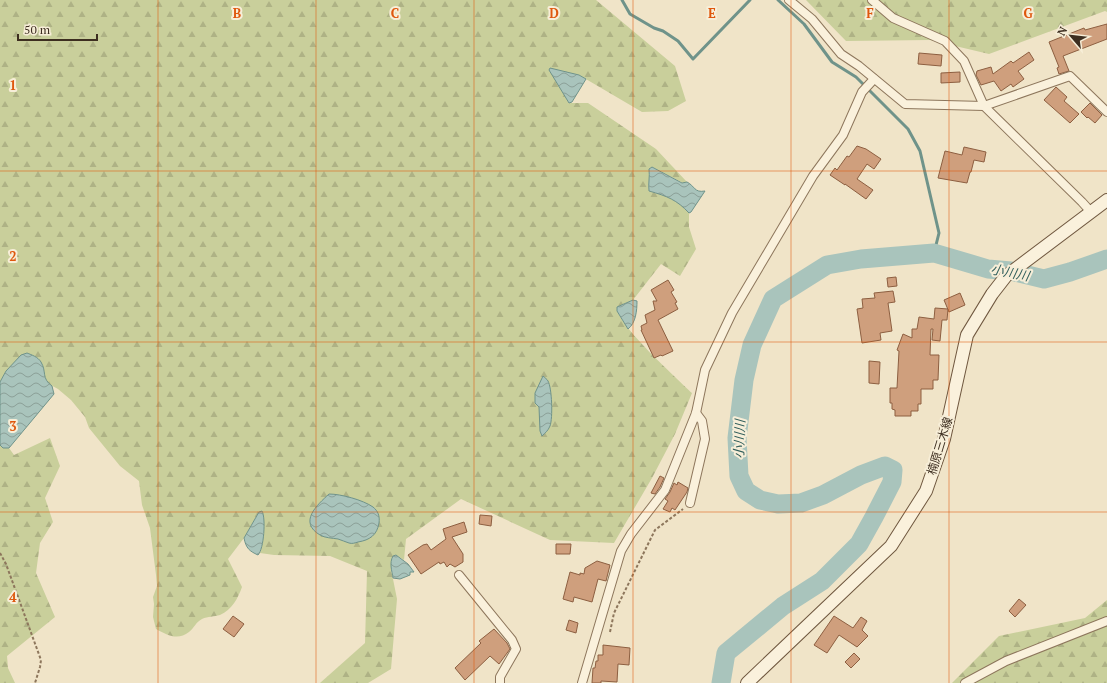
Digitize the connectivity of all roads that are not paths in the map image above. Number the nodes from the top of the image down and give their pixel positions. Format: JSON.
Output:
{"nodes":[{"id":1,"x":789,"y":0,"type":"edge"},
{"id":2,"x":872,"y":0,"type":"edge"},
{"id":3,"x":874,"y":79,"type":"junction"},
{"id":4,"x":984,"y":106,"type":"junction"},
{"id":5,"x":1107,"y":112,"type":"edge"},
{"id":6,"x":1107,"y":200,"type":"edge"},
{"id":7,"x":1091,"y":212,"type":"junction"},
{"id":8,"x":696,"y":413,"type":"junction"},
{"id":9,"x":690,"y":503,"type":"road end"},
{"id":10,"x":459,"y":575,"type":"dead end"},
{"id":11,"x":1107,"y":621,"type":"edge"},
{"id":12,"x":500,"y":683,"type":"edge"},
{"id":13,"x":582,"y":683,"type":"edge"},
{"id":14,"x":747,"y":683,"type":"edge"},
{"id":15,"x":965,"y":683,"type":"edge"}],
"edges":[{"from":1,"to":3,"type":"street"},
{"from":2,"to":4,"type":"street"},
{"from":3,"to":4,"type":"street"},
{"from":3,"to":8,"type":"street"},
{"from":4,"to":5,"type":"street"},
{"from":4,"to":7,"type":"street"},
{"from":6,"to":7,"type":"main road","name":"楠原三木線"},
{"from":7,"to":14,"type":"main road","name":"楠原三木線"},
{"from":8,"to":9,"type":"street"},
{"from":8,"to":13,"type":"street"},
{"from":10,"to":12,"type":"street"},
{"from":11,"to":15,"type":"street"}]}
